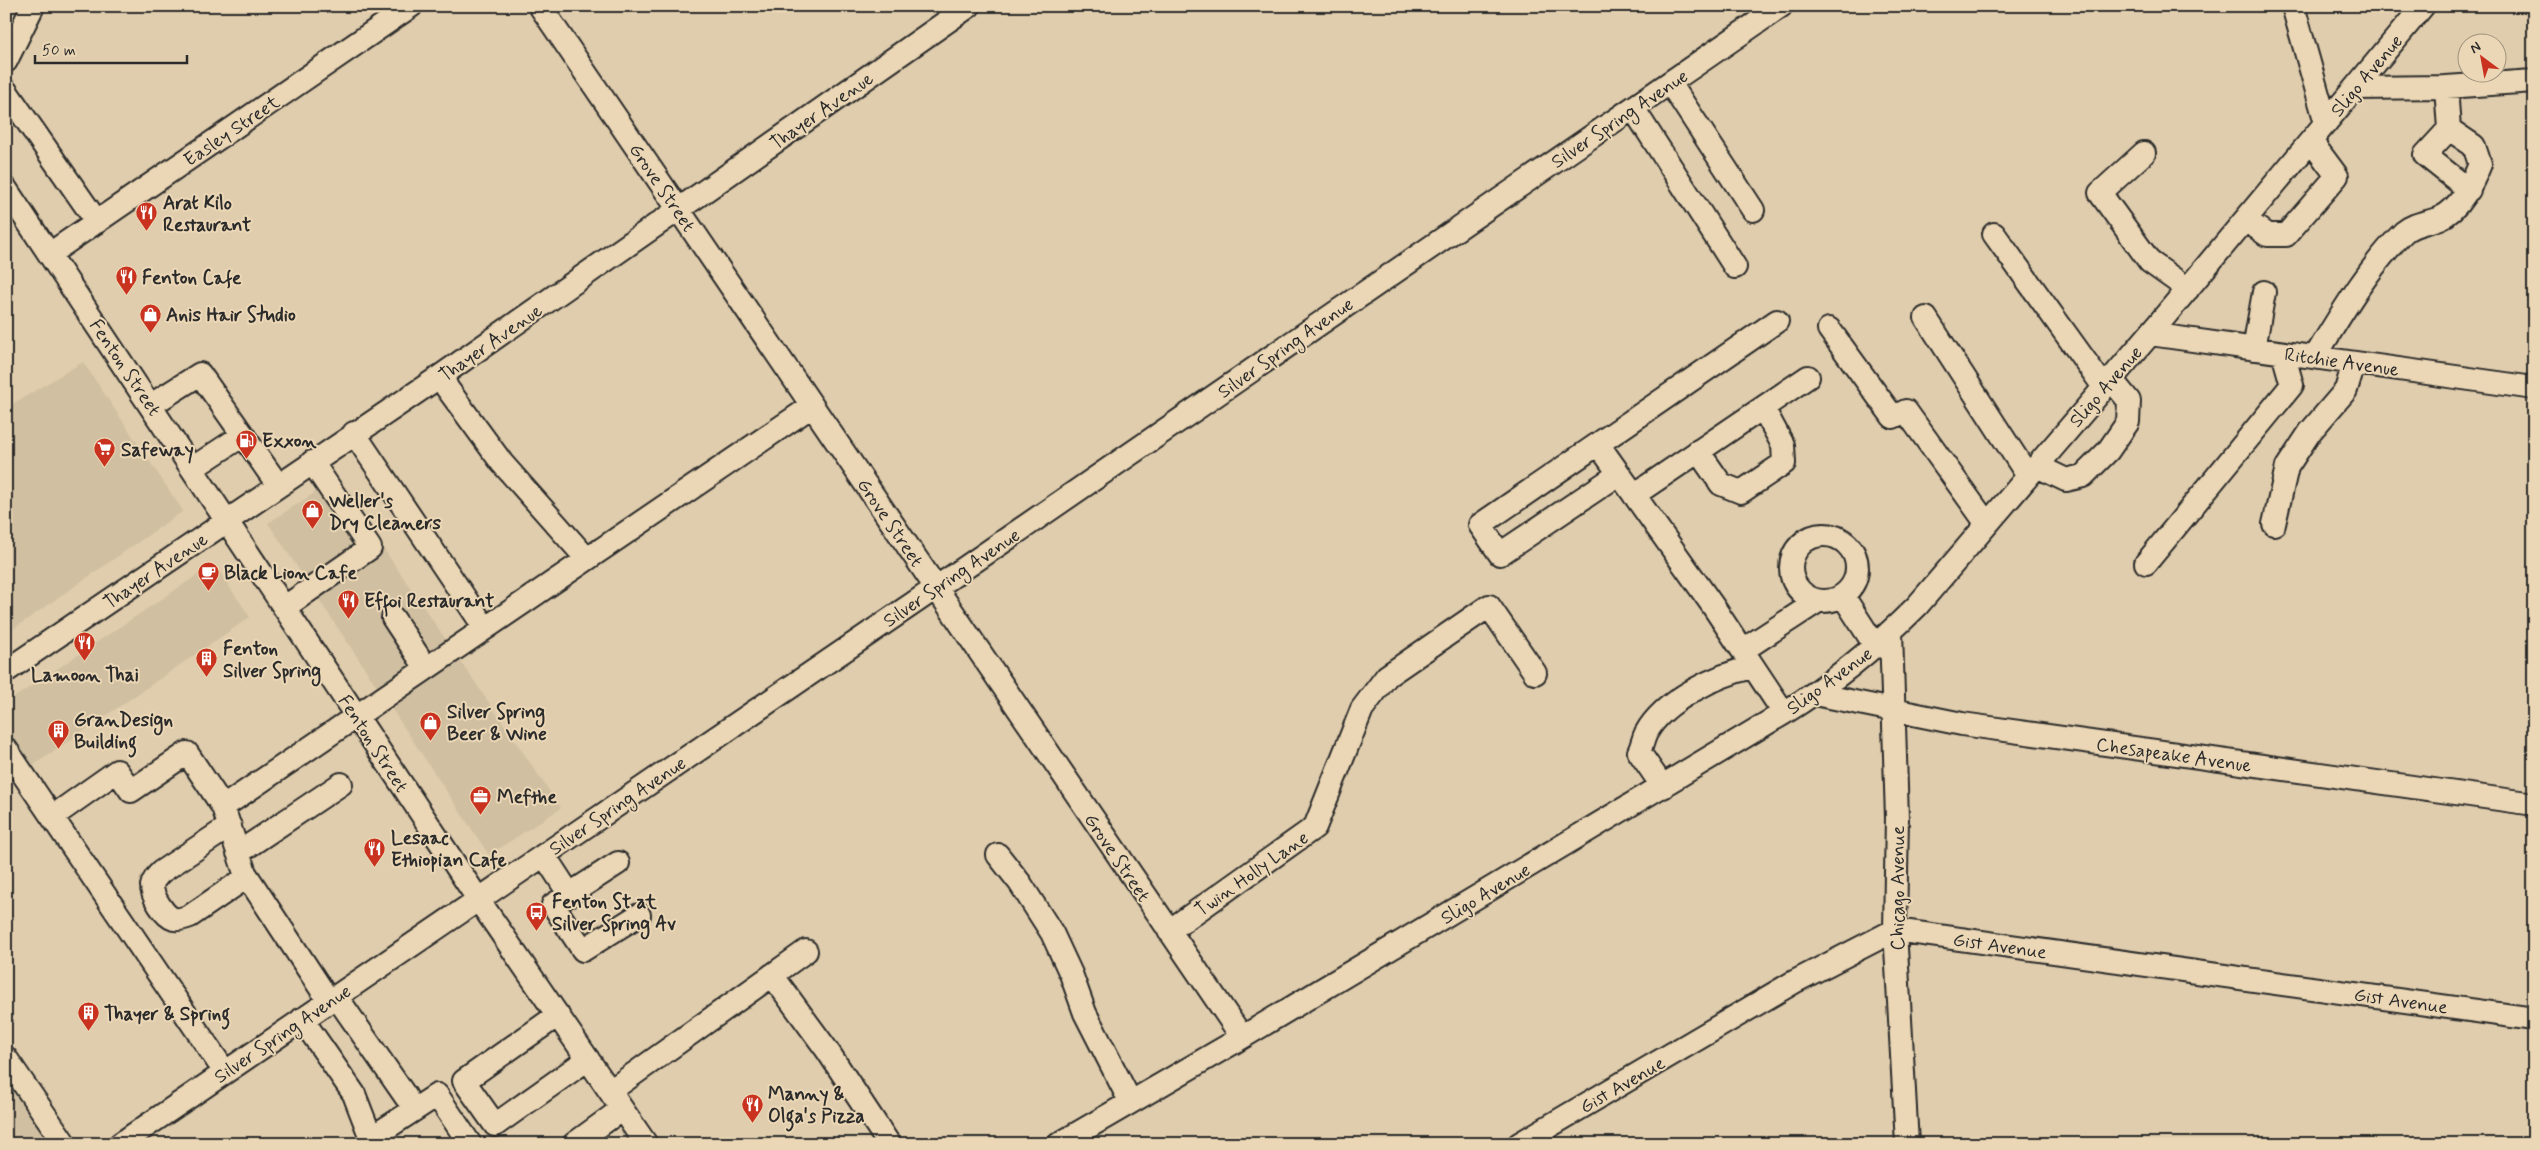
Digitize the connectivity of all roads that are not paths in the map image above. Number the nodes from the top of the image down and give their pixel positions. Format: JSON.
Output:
{"nodes":[{"id":1,"x":33,"y":6,"type":"edge"},
{"id":2,"x":411,"y":6,"type":"edge"},
{"id":3,"x":540,"y":6,"type":"edge"},
{"id":4,"x":968,"y":6,"type":"edge"},
{"id":5,"x":1781,"y":6,"type":"edge"},
{"id":6,"x":2293,"y":6,"type":"edge"},
{"id":7,"x":2422,"y":6,"type":"edge"},
{"id":8,"x":6,"y":61,"type":"edge"},
{"id":9,"x":2534,"y":81,"type":"edge"},
{"id":10,"x":1670,"y":83,"type":"junction"},
{"id":11,"x":2446,"y":87,"type":"junction"},
{"id":12,"x":2355,"y":88,"type":"junction"},
{"id":13,"x":6,"y":91,"type":"edge"},
{"id":14,"x":1633,"y":108,"type":"junction"},
{"id":15,"x":2326,"y":123,"type":"junction"},
{"id":16,"x":2449,"y":129,"type":"junction"},
{"id":17,"x":2311,"y":141,"type":"junction"},
{"id":18,"x":2144,"y":153,"type":"dead end"},
{"id":19,"x":6,"y":189,"type":"edge"},
{"id":20,"x":2469,"y":190,"type":"junction"},
{"id":21,"x":679,"y":210,"type":"junction"},
{"id":22,"x":1752,"y":210,"type":"dead end"},
{"id":23,"x":2246,"y":220,"type":"junction"},
{"id":24,"x":97,"y":222,"type":"junction"},
{"id":25,"x":1994,"y":234,"type":"dead end"},
{"id":26,"x":51,"y":253,"type":"junction"},
{"id":27,"x":1735,"y":267,"type":"dead end"},
{"id":28,"x":2188,"y":289,"type":"junction"},
{"id":29,"x":2264,"y":292,"type":"dead end"},
{"id":30,"x":1926,"y":318,"type":"dead end"},
{"id":31,"x":1777,"y":321,"type":"dead end"},
{"id":32,"x":1830,"y":329,"type":"dead end"},
{"id":33,"x":2150,"y":334,"type":"junction"},
{"id":34,"x":2254,"y":349,"type":"junction"},
{"id":35,"x":2283,"y":353,"type":"junction"},
{"id":36,"x":2315,"y":357,"type":"junction"},
{"id":37,"x":2354,"y":363,"type":"junction"},
{"id":38,"x":442,"y":375,"type":"junction"},
{"id":39,"x":1808,"y":377,"type":"dead end"},
{"id":40,"x":2108,"y":383,"type":"junction"},
{"id":41,"x":2534,"y":388,"type":"edge"},
{"id":42,"x":151,"y":405,"type":"junction"},
{"id":43,"x":812,"y":406,"type":"junction"},
{"id":44,"x":1763,"y":408,"type":"junction"},
{"id":45,"x":354,"y":433,"type":"junction"},
{"id":46,"x":243,"y":435,"type":"junction"},
{"id":47,"x":1598,"y":444,"type":"junction"},
{"id":48,"x":1698,"y":452,"type":"junction"},
{"id":49,"x":312,"y":462,"type":"junction"},
{"id":50,"x":193,"y":468,"type":"junction"},
{"id":51,"x":2033,"y":471,"type":"junction"},
{"id":52,"x":1619,"y":474,"type":"junction"},
{"id":53,"x":278,"y":485,"type":"junction"},
{"id":54,"x":1634,"y":495,"type":"junction"},
{"id":55,"x":227,"y":520,"type":"junction"},
{"id":56,"x":1987,"y":524,"type":"junction"},
{"id":57,"x":2274,"y":524,"type":"dead end"},
{"id":58,"x":587,"y":558,"type":"junction"},
{"id":59,"x":2146,"y":562,"type":"dead end"},
{"id":60,"x":935,"y":588,"type":"junction"},
{"id":61,"x":1843,"y":596,"type":"junction"},
{"id":62,"x":1818,"y":601,"type":"junction"},
{"id":63,"x":285,"y":608,"type":"junction"},
{"id":64,"x":393,"y":618,"type":"dead end"},
{"id":65,"x":485,"y":628,"type":"junction"},
{"id":66,"x":1883,"y":639,"type":"junction"},
{"id":67,"x":1748,"y":659,"type":"junction"},
{"id":68,"x":426,"y":668,"type":"junction"},
{"id":69,"x":6,"y":671,"type":"edge"},
{"id":70,"x":1536,"y":674,"type":"dead end"},
{"id":71,"x":1815,"y":694,"type":"junction"},
{"id":72,"x":1892,"y":711,"type":"junction"},
{"id":73,"x":1784,"y":713,"type":"junction"},
{"id":74,"x":356,"y":715,"type":"junction"},
{"id":75,"x":6,"y":749,"type":"edge"},
{"id":76,"x":341,"y":784,"type":"dead end"},
{"id":77,"x":1663,"y":787,"type":"junction"},
{"id":78,"x":2534,"y":804,"type":"edge"},
{"id":79,"x":226,"y":816,"type":"junction"},
{"id":80,"x":52,"y":817,"type":"junction"},
{"id":81,"x":238,"y":852,"type":"junction"},
{"id":82,"x":544,"y":854,"type":"junction"},
{"id":83,"x":998,"y":855,"type":"dead end"},
{"id":84,"x":618,"y":863,"type":"dead end"},
{"id":85,"x":247,"y":877,"type":"junction"},
{"id":86,"x":570,"y":894,"type":"junction"},
{"id":87,"x":478,"y":899,"type":"junction"},
{"id":88,"x":639,"y":915,"type":"dead end"},
{"id":89,"x":1895,"y":930,"type":"junction"},
{"id":90,"x":1169,"y":931,"type":"junction"},
{"id":91,"x":806,"y":951,"type":"dead end"},
{"id":92,"x":772,"y":975,"type":"junction"},
{"id":93,"x":333,"y":998,"type":"junction"},
{"id":94,"x":558,"y":1015,"type":"junction"},
{"id":95,"x":302,"y":1019,"type":"junction"},
{"id":96,"x":2534,"y":1019,"type":"edge"},
{"id":97,"x":1242,"y":1037,"type":"junction"},
{"id":98,"x":6,"y":1058,"type":"edge"},
{"id":99,"x":588,"y":1059,"type":"junction"},
{"id":100,"x":225,"y":1072,"type":"junction"},
{"id":101,"x":610,"y":1091,"type":"junction"},
{"id":102,"x":406,"y":1097,"type":"dead end"},
{"id":103,"x":1130,"y":1101,"type":"junction"},
{"id":104,"x":622,"y":1109,"type":"junction"},
{"id":105,"x":65,"y":1144,"type":"edge"},
{"id":106,"x":120,"y":1144,"type":"edge"},
{"id":107,"x":470,"y":1144,"type":"edge"},
{"id":108,"x":574,"y":1144,"type":"edge"},
{"id":109,"x":646,"y":1144,"type":"edge"},
{"id":110,"x":889,"y":1144,"type":"edge"},
{"id":111,"x":1059,"y":1144,"type":"edge"},
{"id":112,"x":1520,"y":1144,"type":"edge"},
{"id":113,"x":1907,"y":1144,"type":"edge"}],
"edges":[{"from":1,"to":8,"type":"street"},
{"from":2,"to":24,"type":"street","name":"Easley Street"},
{"from":3,"to":21,"type":"street","name":"Grove Street"},
{"from":4,"to":21,"type":"street","name":"Thayer Avenue"},
{"from":5,"to":10,"type":"street","name":"Silver Spring Avenue"},
{"from":6,"to":15,"type":"street"},
{"from":7,"to":12,"type":"street","name":"Sligo Avenue"},
{"from":9,"to":11,"type":"street"},
{"from":10,"to":14,"type":"street","name":"Silver Spring Avenue"},
{"from":10,"to":22,"type":"street"},
{"from":11,"to":12,"type":"street"},
{"from":11,"to":16,"type":"street"},
{"from":12,"to":15,"type":"street","name":"Sligo Avenue"},
{"from":13,"to":24,"type":"street"},
{"from":14,"to":27,"type":"street"},
{"from":14,"to":60,"type":"street","name":"Silver Spring Avenue"},
{"from":15,"to":17,"type":"street","name":"Sligo Avenue"},
{"from":16,"to":20,"type":"street"},
{"from":16,"to":20,"type":"street"},
{"from":17,"to":23,"type":"street","name":"Sligo Avenue"},
{"from":17,"to":23,"type":"street"},
{"from":18,"to":28,"type":"street"},
{"from":19,"to":26,"type":"street","name":"Fenton Street"},
{"from":20,"to":36,"type":"street"},
{"from":21,"to":38,"type":"street","name":"Thayer Avenue"},
{"from":21,"to":43,"type":"street","name":"Grove Street"},
{"from":23,"to":28,"type":"street","name":"Sligo Avenue"},
{"from":24,"to":26,"type":"street","name":"Easley Street"},
{"from":25,"to":40,"type":"street"},
{"from":26,"to":42,"type":"street","name":"Fenton Street"},
{"from":28,"to":33,"type":"street","name":"Sligo Avenue"},
{"from":29,"to":34,"type":"street"},
{"from":30,"to":51,"type":"street"},
{"from":31,"to":47,"type":"street"},
{"from":32,"to":56,"type":"street"},
{"from":33,"to":34,"type":"street","name":"Ritchie Avenue"},
{"from":33,"to":40,"type":"street","name":"Sligo Avenue"},
{"from":34,"to":35,"type":"street","name":"Ritchie Avenue"},
{"from":35,"to":36,"type":"street","name":"Ritchie Avenue"},
{"from":35,"to":59,"type":"street"},
{"from":36,"to":37,"type":"street","name":"Ritchie Avenue"},
{"from":37,"to":41,"type":"street","name":"Ritchie Avenue"},
{"from":37,"to":57,"type":"street"},
{"from":38,"to":45,"type":"street","name":"Thayer Avenue"},
{"from":38,"to":58,"type":"street"},
{"from":39,"to":44,"type":"street"},
{"from":40,"to":51,"type":"street","name":"Sligo Avenue"},
{"from":40,"to":51,"type":"street"},
{"from":42,"to":46,"type":"street"},
{"from":42,"to":50,"type":"street","name":"Fenton Street"},
{"from":43,"to":58,"type":"street"},
{"from":43,"to":60,"type":"street","name":"Grove Street"},
{"from":44,"to":48,"type":"street"},
{"from":44,"to":48,"type":"street"},
{"from":45,"to":49,"type":"street","name":"Thayer Avenue"},
{"from":45,"to":65,"type":"street"},
{"from":46,"to":50,"type":"street"},
{"from":46,"to":53,"type":"street"},
{"from":47,"to":52,"type":"street"},
{"from":47,"to":52,"type":"street"},
{"from":48,"to":54,"type":"street"},
{"from":49,"to":53,"type":"street","name":"Thayer Avenue"},
{"from":49,"to":63,"type":"street"},
{"from":50,"to":55,"type":"street","name":"Fenton Street"},
{"from":51,"to":56,"type":"street","name":"Sligo Avenue"},
{"from":52,"to":54,"type":"street"},
{"from":53,"to":55,"type":"street","name":"Thayer Avenue"},
{"from":54,"to":67,"type":"street"},
{"from":55,"to":63,"type":"street","name":"Fenton Street"},
{"from":55,"to":69,"type":"street","name":"Thayer Avenue"},
{"from":56,"to":66,"type":"street","name":"Sligo Avenue"},
{"from":58,"to":65,"type":"street"},
{"from":60,"to":82,"type":"street","name":"Silver Spring Avenue"},
{"from":60,"to":90,"type":"street","name":"Grove Street"},
{"from":61,"to":62,"type":"street"},
{"from":61,"to":62,"type":"street"},
{"from":61,"to":66,"type":"street"},
{"from":62,"to":67,"type":"street"},
{"from":63,"to":74,"type":"street","name":"Fenton Street"},
{"from":64,"to":68,"type":"street"},
{"from":65,"to":68,"type":"street"},
{"from":66,"to":71,"type":"street","name":"Sligo Avenue"},
{"from":66,"to":72,"type":"street","name":"Chicago Avenue"},
{"from":67,"to":73,"type":"street"},
{"from":67,"to":77,"type":"street"},
{"from":68,"to":74,"type":"street"},
{"from":70,"to":90,"type":"street","name":"Twin Holly Lane"},
{"from":71,"to":72,"type":"street","name":"Chesapeake Avenue"},
{"from":71,"to":73,"type":"street","name":"Sligo Avenue"},
{"from":72,"to":78,"type":"street","name":"Chesapeake Avenue"},
{"from":72,"to":89,"type":"street","name":"Chicago Avenue"},
{"from":73,"to":77,"type":"street","name":"Sligo Avenue"},
{"from":74,"to":79,"type":"street"},
{"from":74,"to":87,"type":"street","name":"Fenton Street"},
{"from":75,"to":80,"type":"street"},
{"from":76,"to":81,"type":"street"},
{"from":77,"to":97,"type":"street","name":"Sligo Avenue"},
{"from":79,"to":80,"type":"street"},
{"from":79,"to":81,"type":"street"},
{"from":79,"to":85,"type":"street"},
{"from":80,"to":100,"type":"street"},
{"from":81,"to":85,"type":"street"},
{"from":82,"to":86,"type":"street"},
{"from":82,"to":87,"type":"street","name":"Silver Spring Avenue"},
{"from":83,"to":103,"type":"street"},
{"from":84,"to":86,"type":"street"},
{"from":85,"to":93,"type":"street"},
{"from":86,"to":88,"type":"street"},
{"from":87,"to":93,"type":"street","name":"Silver Spring Avenue"},
{"from":87,"to":94,"type":"street","name":"Fenton Street"},
{"from":89,"to":96,"type":"street","name":"Gist Avenue"},
{"from":89,"to":112,"type":"street","name":"Gist Avenue"},
{"from":89,"to":113,"type":"street","name":"Chicago Avenue"},
{"from":90,"to":97,"type":"street","name":"Grove Street"},
{"from":91,"to":92,"type":"street"},
{"from":92,"to":101,"type":"street"},
{"from":92,"to":110,"type":"street"},
{"from":93,"to":95,"type":"street","name":"Silver Spring Avenue"},
{"from":93,"to":102,"type":"street"},
{"from":94,"to":99,"type":"street","name":"Fenton Street"},
{"from":94,"to":99,"type":"street"},
{"from":95,"to":100,"type":"street","name":"Silver Spring Avenue"},
{"from":95,"to":107,"type":"street"},
{"from":97,"to":103,"type":"street","name":"Sligo Avenue"},
{"from":98,"to":105,"type":"street"},
{"from":99,"to":101,"type":"street","name":"Fenton Street"},
{"from":100,"to":106,"type":"street","name":"Silver Spring Avenue"},
{"from":101,"to":104,"type":"street","name":"Fenton Street"},
{"from":103,"to":111,"type":"street","name":"Sligo Avenue"},
{"from":104,"to":108,"type":"street"},
{"from":104,"to":109,"type":"street","name":"Fenton Street"}]}
